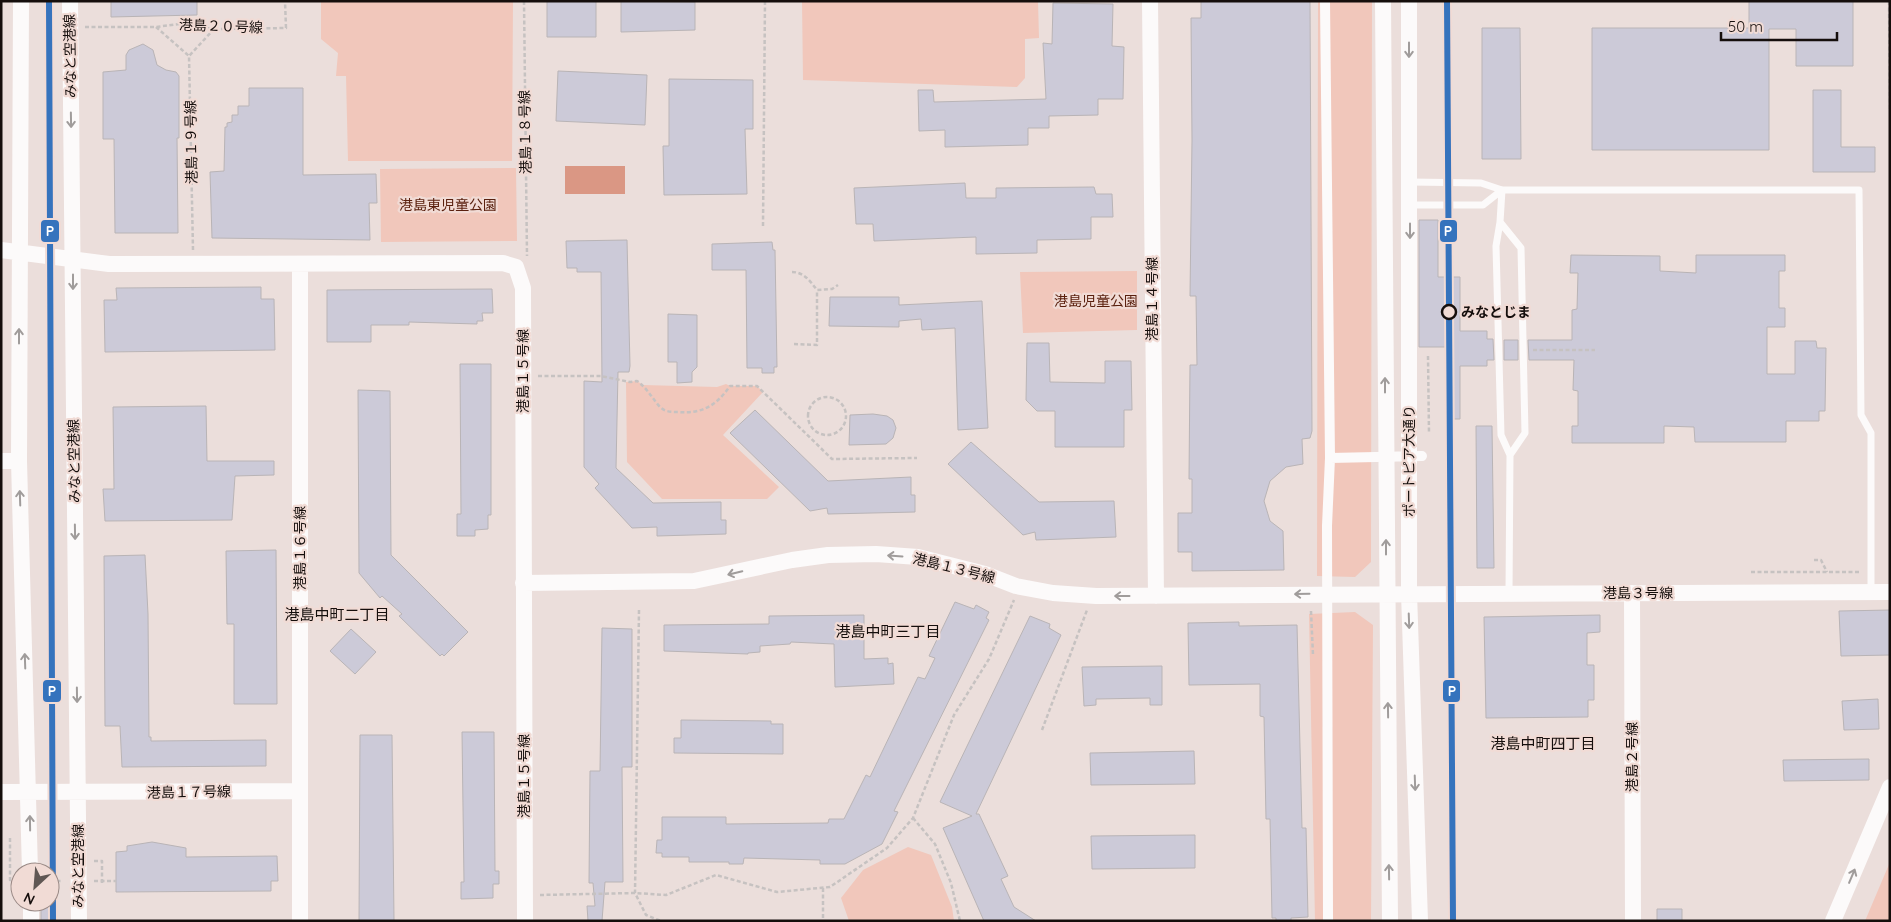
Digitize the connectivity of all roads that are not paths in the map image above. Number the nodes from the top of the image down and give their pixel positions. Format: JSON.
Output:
{"nodes":[{"id":1,"x":21,"y":1,"type":"edge"},
{"id":2,"x":70,"y":1,"type":"edge"},
{"id":3,"x":1150,"y":1,"type":"edge"},
{"id":4,"x":1325,"y":1,"type":"edge"},
{"id":5,"x":1383,"y":1,"type":"edge"},
{"id":6,"x":1409,"y":1,"type":"edge"},
{"id":7,"x":1410,"y":182,"type":"junction"},
{"id":8,"x":1502,"y":190,"type":"junction"},
{"id":9,"x":1410,"y":205,"type":"junction"},
{"id":10,"x":1500,"y":222,"type":"junction"},
{"id":11,"x":1,"y":250,"type":"edge"},
{"id":12,"x":20,"y":252,"type":"junction"},
{"id":13,"x":72,"y":259,"type":"junction"},
{"id":14,"x":300,"y":265,"type":"junction"},
{"id":15,"x":1510,"y":455,"type":"junction"},
{"id":16,"x":1422,"y":456,"type":"dead end"},
{"id":17,"x":1330,"y":458,"type":"junction"},
{"id":18,"x":1,"y":461,"type":"edge"},
{"id":19,"x":19,"y":461,"type":"junction"},
{"id":20,"x":523,"y":583,"type":"junction"},
{"id":21,"x":1872,"y":592,"type":"junction"},
{"id":22,"x":1890,"y":592,"type":"edge"},
{"id":23,"x":1386,"y":593,"type":"junction"},
{"id":24,"x":1408,"y":593,"type":"junction"},
{"id":25,"x":1509,"y":593,"type":"junction"},
{"id":26,"x":1632,"y":593,"type":"junction"},
{"id":27,"x":1156,"y":596,"type":"junction"},
{"id":28,"x":1890,"y":787,"type":"edge"},
{"id":29,"x":300,"y":791,"type":"junction"},
{"id":30,"x":1,"y":792,"type":"edge"},
{"id":31,"x":30,"y":792,"type":"junction"},
{"id":32,"x":78,"y":793,"type":"junction"},
{"id":33,"x":30,"y":862,"type":"edge"},
{"id":34,"x":78,"y":921,"type":"edge"},
{"id":35,"x":300,"y":921,"type":"edge"},
{"id":36,"x":525,"y":921,"type":"edge"},
{"id":37,"x":1328,"y":921,"type":"edge"},
{"id":38,"x":1390,"y":921,"type":"edge"},
{"id":39,"x":1420,"y":921,"type":"edge"},
{"id":40,"x":1633,"y":921,"type":"edge"},
{"id":41,"x":1833,"y":921,"type":"edge"}],
"edges":[{"from":1,"to":12,"type":"street"},
{"from":2,"to":13,"type":"street","name":"みなと空港線","one_way":true},
{"from":3,"to":27,"type":"street","name":"港島１４号線"},
{"from":4,"to":17,"type":"street"},
{"from":23,"to":5,"type":"street","name":"ポートピア大通り","one_way":true},
{"from":6,"to":7,"type":"street","name":"ポートピア大通り","one_way":true},
{"from":7,"to":8,"type":"lane"},
{"from":7,"to":9,"type":"street","name":"ポートピア大通り"},
{"from":8,"to":9,"type":"lane"},
{"from":8,"to":10,"type":"lane"},
{"from":8,"to":21,"type":"lane"},
{"from":9,"to":24,"type":"street","name":"ポートピア大通り","one_way":true},
{"from":10,"to":15,"type":"lane"},
{"from":10,"to":15,"type":"lane"},
{"from":11,"to":12,"type":"street","name":"港島１５号線"},
{"from":12,"to":13,"type":"street","name":"港島１５号線"},
{"from":19,"to":12,"type":"street","one_way":true},
{"from":13,"to":14,"type":"street","name":"港島１５号線"},
{"from":13,"to":32,"type":"street","name":"みなと空港線","one_way":true},
{"from":14,"to":20,"type":"street","name":"港島１５号線"},
{"from":14,"to":29,"type":"street","name":"港島１６号線"},
{"from":15,"to":25,"type":"lane"},
{"from":16,"to":17,"type":"street"},
{"from":17,"to":37,"type":"street"},
{"from":18,"to":19,"type":"street"},
{"from":31,"to":19,"type":"street","one_way":true},
{"from":27,"to":20,"type":"street","name":"港島１３号線","one_way":true},
{"from":20,"to":36,"type":"street","name":"港島１５号線"},
{"from":21,"to":22,"type":"street","name":"港島３号線"},
{"from":21,"to":26,"type":"street","name":"港島３号線"},
{"from":23,"to":24,"type":"street","name":"港島３号線"},
{"from":23,"to":27,"type":"street","name":"港島１３号線","one_way":true},
{"from":38,"to":23,"type":"street","name":"ポートピア大通り","one_way":true},
{"from":24,"to":25,"type":"street","name":"港島３号線"},
{"from":24,"to":39,"type":"street","name":"ポートピア大通り","one_way":true},
{"from":25,"to":26,"type":"street","name":"港島３号線"},
{"from":26,"to":40,"type":"street","name":"港島２号線"},
{"from":41,"to":28,"type":"street","one_way":true},
{"from":29,"to":32,"type":"street","name":"港島１７号線"},
{"from":29,"to":35,"type":"street","name":"港島１６号線"},
{"from":30,"to":31,"type":"street","name":"港島１７号線"},
{"from":31,"to":32,"type":"street","name":"港島１７号線"},
{"from":33,"to":31,"type":"street","one_way":true},
{"from":32,"to":34,"type":"street","name":"みなと空港線"}]}
